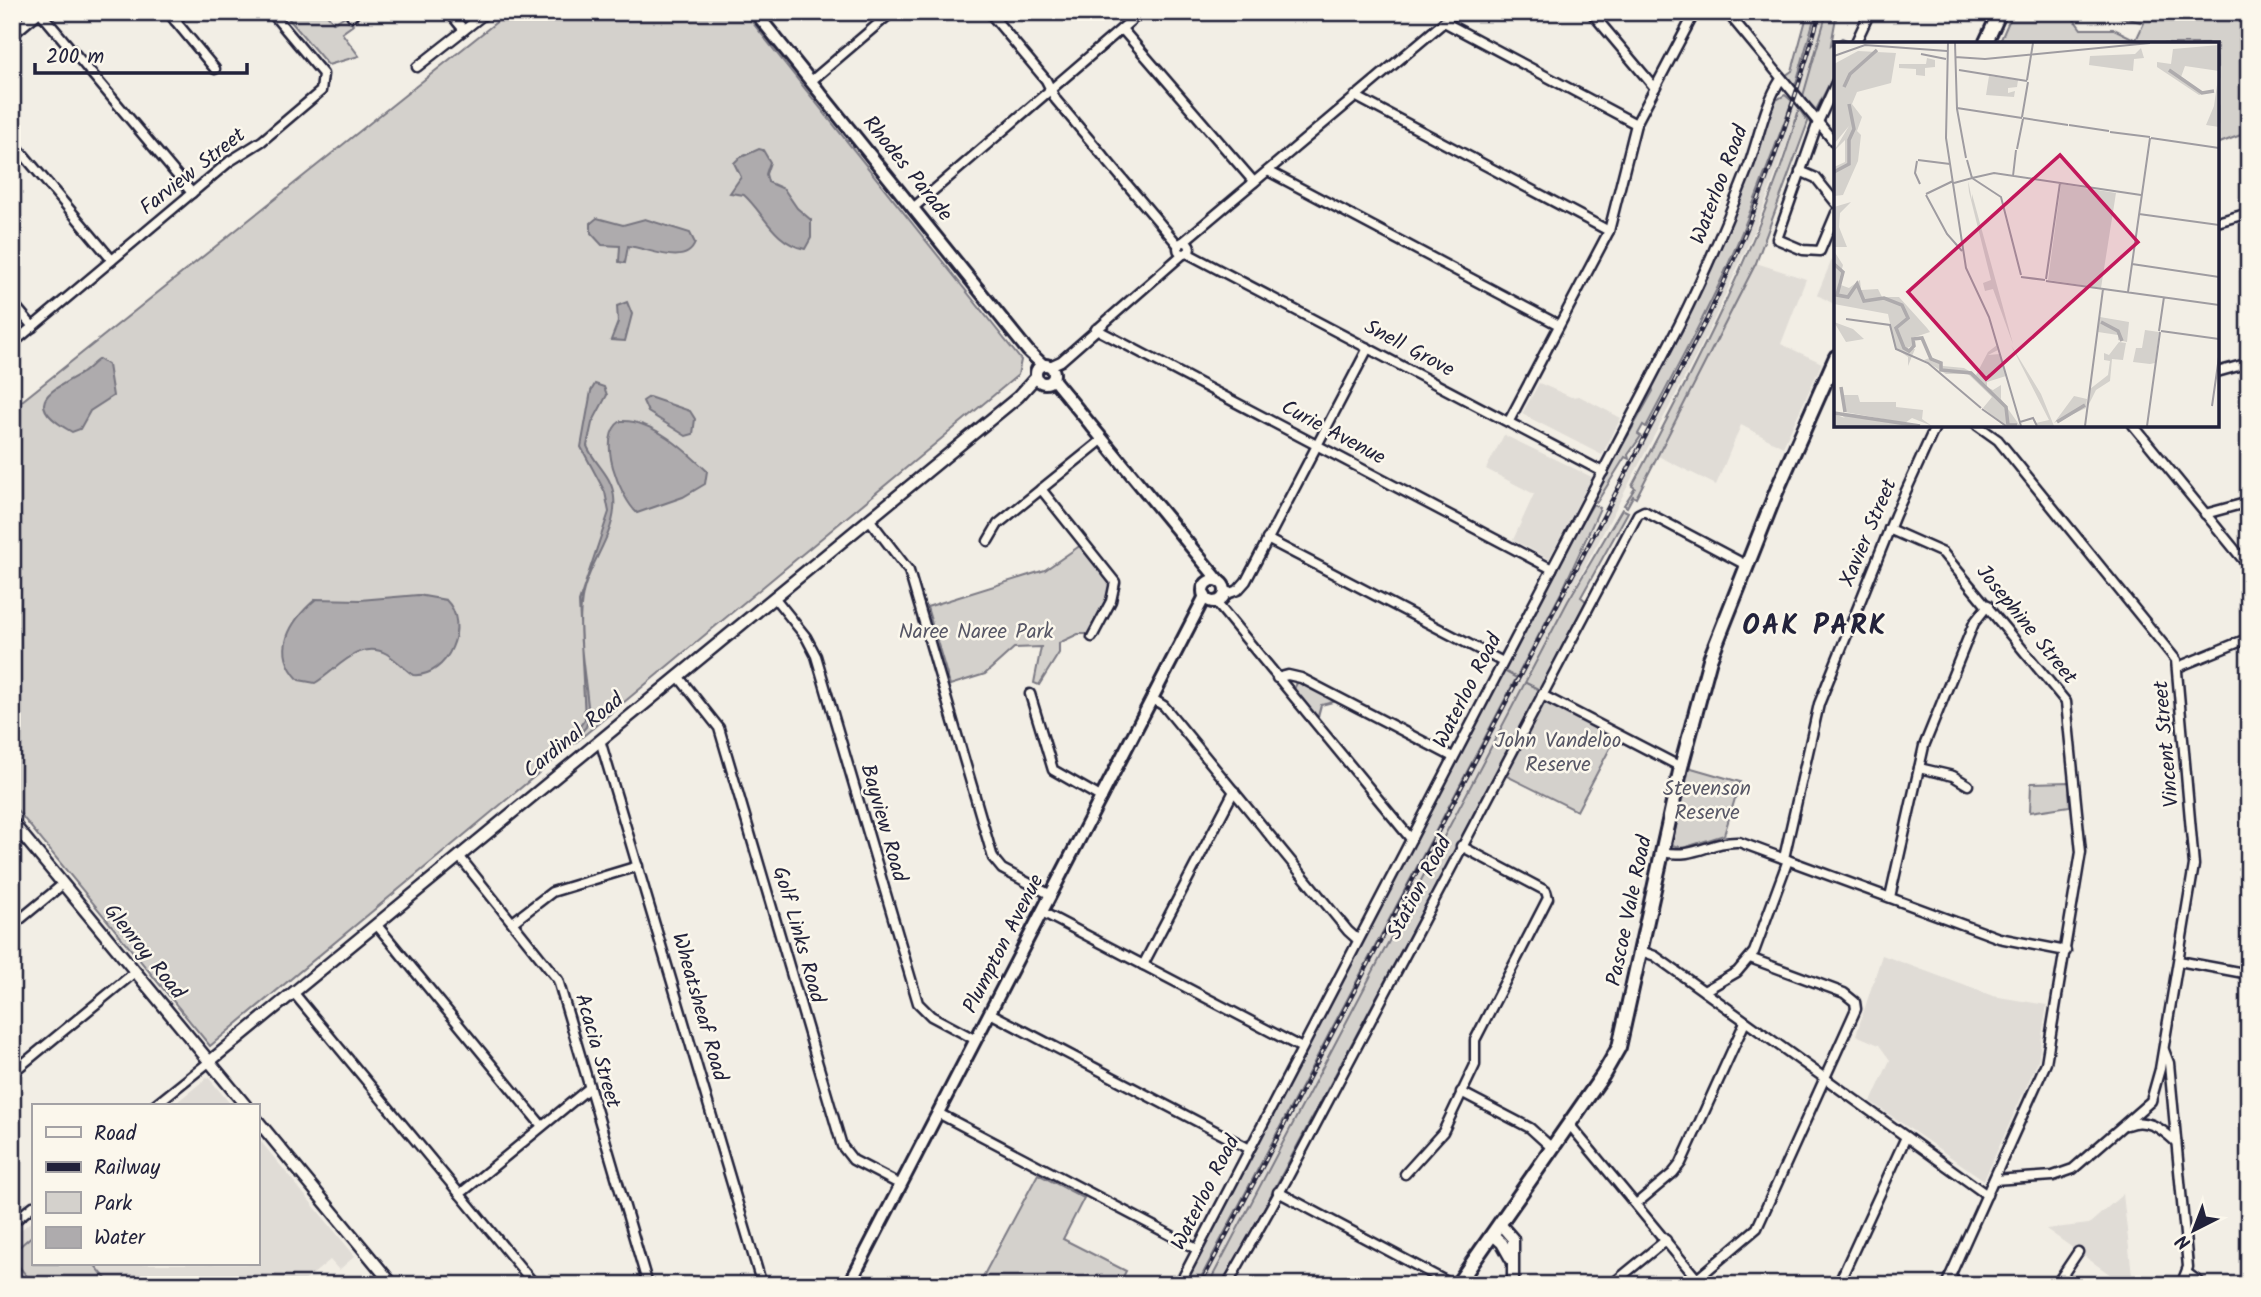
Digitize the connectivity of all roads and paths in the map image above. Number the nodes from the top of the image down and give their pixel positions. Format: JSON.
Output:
{"nodes":[{"id":1,"x":39,"y":12,"type":"edge"},
{"id":2,"x":168,"y":12,"type":"edge"},
{"id":3,"x":184,"y":12,"type":"edge"},
{"id":4,"x":271,"y":12,"type":"edge"},
{"id":5,"x":449,"y":12,"type":"edge"},
{"id":6,"x":487,"y":12,"type":"edge"},
{"id":7,"x":755,"y":12,"type":"edge"},
{"id":8,"x":892,"y":12,"type":"edge"},
{"id":9,"x":989,"y":12,"type":"edge"},
{"id":10,"x":1141,"y":12,"type":"edge"},
{"id":11,"x":1456,"y":12,"type":"edge"},
{"id":12,"x":1591,"y":12,"type":"edge"},
{"id":13,"x":1695,"y":12,"type":"edge"},
{"id":14,"x":1727,"y":12,"type":"edge"},
{"id":15,"x":1870,"y":12,"type":"edge"},
{"id":16,"x":2000,"y":12,"type":"edge"},
{"id":17,"x":174,"y":20,"type":"junction"},
{"id":18,"x":1444,"y":22,"type":"junction"},
{"id":19,"x":1122,"y":29,"type":"junction"},
{"id":20,"x":464,"y":30,"type":"junction"},
{"id":21,"x":12,"y":34,"type":"edge"},
{"id":22,"x":1856,"y":42,"type":"edge"},
{"id":23,"x":1986,"y":42,"type":"edge"},
{"id":24,"x":417,"y":67,"type":"dead end"},
{"id":25,"x":215,"y":69,"type":"dead end"},
{"id":26,"x":1781,"y":79,"type":"junction"},
{"id":27,"x":810,"y":82,"type":"junction"},
{"id":28,"x":1834,"y":87,"type":"edge"},
{"id":29,"x":1655,"y":88,"type":"junction"},
{"id":30,"x":1788,"y":88,"type":"junction"},
{"id":31,"x":1051,"y":90,"type":"junction"},
{"id":32,"x":1355,"y":96,"type":"junction"},
{"id":33,"x":1770,"y":104,"type":"junction"},
{"id":34,"x":1818,"y":122,"type":"junction"},
{"id":35,"x":1636,"y":124,"type":"junction"},
{"id":36,"x":12,"y":141,"type":"edge"},
{"id":37,"x":1834,"y":142,"type":"edge"},
{"id":38,"x":1268,"y":171,"type":"junction"},
{"id":39,"x":1800,"y":171,"type":"junction"},
{"id":40,"x":1254,"y":182,"type":"junction"},
{"id":41,"x":192,"y":193,"type":"junction"},
{"id":42,"x":1834,"y":200,"type":"edge"},
{"id":43,"x":913,"y":208,"type":"junction"},
{"id":44,"x":2249,"y":213,"type":"edge"},
{"id":45,"x":1834,"y":218,"type":"edge"},
{"id":46,"x":2219,"y":221,"type":"edge"},
{"id":47,"x":1609,"y":231,"type":"junction"},
{"id":48,"x":1184,"y":248,"type":"junction"},
{"id":49,"x":112,"y":260,"type":"junction"},
{"id":50,"x":12,"y":302,"type":"edge"},
{"id":51,"x":1559,"y":325,"type":"junction"},
{"id":52,"x":33,"y":327,"type":"junction"},
{"id":53,"x":1096,"y":329,"type":"junction"},
{"id":54,"x":12,"y":344,"type":"edge"},
{"id":55,"x":1368,"y":348,"type":"junction"},
{"id":56,"x":1834,"y":362,"type":"edge"},
{"id":57,"x":2249,"y":363,"type":"edge"},
{"id":58,"x":2219,"y":371,"type":"edge"},
{"id":59,"x":1045,"y":375,"type":"junction"},
{"id":60,"x":1508,"y":421,"type":"junction"},
{"id":61,"x":1935,"y":427,"type":"edge"},
{"id":62,"x":1980,"y":427,"type":"edge"},
{"id":63,"x":2135,"y":427,"type":"edge"},
{"id":64,"x":1102,"y":440,"type":"junction"},
{"id":65,"x":1317,"y":445,"type":"junction"},
{"id":66,"x":1603,"y":472,"type":"junction"},
{"id":67,"x":1041,"y":489,"type":"junction"},
{"id":68,"x":2249,"y":502,"type":"edge"},
{"id":69,"x":2205,"y":514,"type":"junction"},
{"id":70,"x":869,"y":519,"type":"junction"},
{"id":71,"x":1889,"y":529,"type":"junction"},
{"id":72,"x":1267,"y":539,"type":"junction"},
{"id":73,"x":988,"y":541,"type":"dead end"},
{"id":74,"x":1746,"y":565,"type":"junction"},
{"id":75,"x":2249,"y":567,"type":"edge"},
{"id":76,"x":1552,"y":569,"type":"junction"},
{"id":77,"x":1216,"y":593,"type":"junction"},
{"id":78,"x":774,"y":597,"type":"junction"},
{"id":79,"x":1987,"y":605,"type":"junction"},
{"id":80,"x":1092,"y":637,"type":"dead end"},
{"id":81,"x":2249,"y":638,"type":"edge"},
{"id":82,"x":1503,"y":662,"type":"junction"},
{"id":83,"x":2178,"y":667,"type":"junction"},
{"id":84,"x":678,"y":676,"type":"junction"},
{"id":85,"x":1277,"y":678,"type":"junction"},
{"id":86,"x":1030,"y":694,"type":"dead end"},
{"id":87,"x":1542,"y":695,"type":"junction"},
{"id":88,"x":1153,"y":699,"type":"junction"},
{"id":89,"x":600,"y":740,"type":"junction"},
{"id":90,"x":1453,"y":757,"type":"junction"},
{"id":91,"x":1681,"y":767,"type":"junction"},
{"id":92,"x":1919,"y":768,"type":"junction"},
{"id":93,"x":1968,"y":785,"type":"dead end"},
{"id":94,"x":1234,"y":791,"type":"junction"},
{"id":95,"x":1102,"y":798,"type":"junction"},
{"id":96,"x":12,"y":822,"type":"edge"},
{"id":97,"x":1411,"y":839,"type":"junction"},
{"id":98,"x":1461,"y":846,"type":"junction"},
{"id":99,"x":1662,"y":852,"type":"junction"},
{"id":100,"x":459,"y":856,"type":"junction"},
{"id":101,"x":1786,"y":859,"type":"junction"},
{"id":102,"x":638,"y":866,"type":"junction"},
{"id":103,"x":64,"y":884,"type":"junction"},
{"id":104,"x":1051,"y":895,"type":"junction"},
{"id":105,"x":1890,"y":897,"type":"junction"},
{"id":106,"x":1042,"y":912,"type":"junction"},
{"id":107,"x":513,"y":922,"type":"junction"},
{"id":108,"x":376,"y":924,"type":"junction"},
{"id":109,"x":12,"y":926,"type":"edge"},
{"id":110,"x":1358,"y":940,"type":"junction"},
{"id":111,"x":1641,"y":951,"type":"junction"},
{"id":112,"x":2066,"y":951,"type":"junction"},
{"id":113,"x":1750,"y":958,"type":"junction"},
{"id":114,"x":2178,"y":963,"type":"junction"},
{"id":115,"x":1143,"y":965,"type":"junction"},
{"id":116,"x":135,"y":972,"type":"junction"},
{"id":117,"x":2249,"y":974,"type":"edge"},
{"id":118,"x":1704,"y":991,"type":"junction"},
{"id":119,"x":293,"y":992,"type":"junction"},
{"id":120,"x":990,"y":1013,"type":"junction"},
{"id":121,"x":1745,"y":1021,"type":"junction"},
{"id":122,"x":976,"y":1040,"type":"junction"},
{"id":123,"x":1302,"y":1048,"type":"junction"},
{"id":124,"x":2164,"y":1049,"type":"junction"},
{"id":125,"x":209,"y":1062,"type":"junction"},
{"id":126,"x":2160,"y":1069,"type":"junction"},
{"id":127,"x":12,"y":1073,"type":"edge"},
{"id":128,"x":1825,"y":1079,"type":"junction"},
{"id":129,"x":2169,"y":1081,"type":"junction"},
{"id":130,"x":589,"y":1087,"type":"junction"},
{"id":131,"x":1461,"y":1092,"type":"junction"},
{"id":132,"x":157,"y":1104,"type":"edge"},
{"id":133,"x":244,"y":1104,"type":"edge"},
{"id":134,"x":938,"y":1113,"type":"junction"},
{"id":135,"x":259,"y":1122,"type":"edge"},
{"id":136,"x":1569,"y":1124,"type":"junction"},
{"id":137,"x":542,"y":1126,"type":"junction"},
{"id":138,"x":2122,"y":1128,"type":"junction"},
{"id":139,"x":1906,"y":1137,"type":"junction"},
{"id":140,"x":2176,"y":1142,"type":"junction"},
{"id":141,"x":1248,"y":1148,"type":"junction"},
{"id":142,"x":1552,"y":1148,"type":"junction"},
{"id":143,"x":1405,"y":1174,"type":"dead end"},
{"id":144,"x":1994,"y":1180,"type":"junction"},
{"id":145,"x":901,"y":1185,"type":"junction"},
{"id":146,"x":1278,"y":1192,"type":"junction"},
{"id":147,"x":460,"y":1194,"type":"junction"},
{"id":148,"x":1987,"y":1195,"type":"junction"},
{"id":149,"x":1636,"y":1204,"type":"junction"},
{"id":150,"x":32,"y":1207,"type":"edge"},
{"id":151,"x":12,"y":1223,"type":"edge"},
{"id":152,"x":1496,"y":1229,"type":"junction"},
{"id":153,"x":1666,"y":1240,"type":"junction"},
{"id":154,"x":1197,"y":1249,"type":"junction"},
{"id":155,"x":2078,"y":1252,"type":"dead end"},
{"id":156,"x":2187,"y":1273,"type":"junction"},
{"id":157,"x":851,"y":1280,"type":"edge"},
{"id":158,"x":1948,"y":1280,"type":"edge"},
{"id":159,"x":1700,"y":1282,"type":"edge"},
{"id":160,"x":393,"y":1285,"type":"edge"},
{"id":161,"x":535,"y":1285,"type":"edge"},
{"id":162,"x":648,"y":1285,"type":"edge"},
{"id":163,"x":762,"y":1285,"type":"edge"},
{"id":164,"x":871,"y":1285,"type":"edge"},
{"id":165,"x":1179,"y":1285,"type":"edge"},
{"id":166,"x":1227,"y":1285,"type":"edge"},
{"id":167,"x":1455,"y":1285,"type":"edge"},
{"id":168,"x":1513,"y":1285,"type":"edge"},
{"id":169,"x":1611,"y":1285,"type":"edge"},
{"id":170,"x":1838,"y":1285,"type":"edge"},
{"id":171,"x":1959,"y":1285,"type":"edge"},
{"id":172,"x":2056,"y":1285,"type":"edge"},
{"id":173,"x":2181,"y":1285,"type":"edge"},
{"id":174,"x":2203,"y":1285,"type":"edge"}],
"edges":[{"from":1,"to":21,"type":"street"},
{"from":1,"to":41,"type":"street"},
{"from":2,"to":17,"type":"street"},
{"from":3,"to":17,"type":"street"},
{"from":4,"to":41,"type":"street","name":"Farview Street"},
{"from":5,"to":20,"type":"street"},
{"from":6,"to":20,"type":"street"},
{"from":7,"to":27,"type":"main road","name":"Rhodes Parade"},
{"from":8,"to":27,"type":"street"},
{"from":9,"to":31,"type":"street","name":"Snell Grove"},
{"from":10,"to":19,"type":"street"},
{"from":11,"to":18,"type":"street"},
{"from":12,"to":29,"type":"street"},
{"from":13,"to":29,"type":"street"},
{"from":14,"to":26,"type":"street"},
{"from":15,"to":22,"type":"street"},
{"from":16,"to":23,"type":"main road"},
{"from":17,"to":25,"type":"street"},
{"from":18,"to":32,"type":"street"},
{"from":18,"to":35,"type":"street"},
{"from":19,"to":31,"type":"street"},
{"from":19,"to":40,"type":"street"},
{"from":20,"to":24,"type":"street"},
{"from":26,"to":30,"type":"street"},
{"from":26,"to":33,"type":"street","name":"Waterloo Road"},
{"from":27,"to":43,"type":"main road","name":"Rhodes Parade"},
{"from":28,"to":34,"type":"street"},
{"from":29,"to":35,"type":"street"},
{"from":30,"to":33,"type":"street","name":"Waterloo Road"},
{"from":30,"to":34,"type":"street"},
{"from":31,"to":43,"type":"street"},
{"from":31,"to":48,"type":"street","name":"Snell Grove"},
{"from":32,"to":38,"type":"street"},
{"from":32,"to":47,"type":"street"},
{"from":33,"to":66,"type":"street","name":"Waterloo Road"},
{"from":34,"to":37,"type":"street"},
{"from":34,"to":39,"type":"street"},
{"from":35,"to":47,"type":"street"},
{"from":36,"to":49,"type":"street"},
{"from":38,"to":40,"type":"street"},
{"from":38,"to":51,"type":"street"},
{"from":39,"to":42,"type":"street"},
{"from":39,"to":45,"type":"street"},
{"from":40,"to":48,"type":"street"},
{"from":41,"to":49,"type":"street","name":"Farview Street"},
{"from":43,"to":59,"type":"main road","name":"Rhodes Parade"},
{"from":44,"to":46,"type":"street"},
{"from":47,"to":51,"type":"street"},
{"from":48,"to":53,"type":"street"},
{"from":48,"to":55,"type":"street","name":"Snell Grove"},
{"from":49,"to":52,"type":"street","name":"Farview Street"},
{"from":50,"to":52,"type":"street"},
{"from":51,"to":60,"type":"street"},
{"from":52,"to":54,"type":"street","name":"Farview Street"},
{"from":53,"to":59,"type":"street"},
{"from":53,"to":65,"type":"street","name":"Curie Avenue"},
{"from":55,"to":60,"type":"street","name":"Snell Grove"},
{"from":55,"to":65,"type":"street"},
{"from":56,"to":74,"type":"main road","name":"Pascoe Vale Road"},
{"from":57,"to":58,"type":"street"},
{"from":59,"to":64,"type":"main road","name":"Rhodes Parade"},
{"from":59,"to":70,"type":"street","name":"Cardinal Road"},
{"from":60,"to":66,"type":"street","name":"Snell Grove"},
{"from":61,"to":71,"type":"street","name":"Xavier Street"},
{"from":62,"to":83,"type":"street","name":"Vincent Street"},
{"from":63,"to":69,"type":"street"},
{"from":64,"to":67,"type":"street"},
{"from":64,"to":77,"type":"main road","name":"Rhodes Parade"},
{"from":65,"to":72,"type":"street"},
{"from":65,"to":76,"type":"street","name":"Curie Avenue"},
{"from":66,"to":76,"type":"street","name":"Waterloo Road"},
{"from":67,"to":73,"type":"street"},
{"from":67,"to":80,"type":"street"},
{"from":68,"to":69,"type":"street"},
{"from":69,"to":75,"type":"street"},
{"from":70,"to":78,"type":"street","name":"Cardinal Road"},
{"from":70,"to":104,"type":"street"},
{"from":71,"to":79,"type":"street","name":"Josephine Street"},
{"from":71,"to":101,"type":"street","name":"Xavier Street"},
{"from":72,"to":77,"type":"street"},
{"from":72,"to":82,"type":"street"},
{"from":74,"to":87,"type":"street","name":"Station Road"},
{"from":74,"to":91,"type":"main road","name":"Pascoe Vale Road"},
{"from":76,"to":82,"type":"street","name":"Waterloo Road"},
{"from":77,"to":85,"type":"street"},
{"from":77,"to":88,"type":"main road","name":"Plumpton Avenue"},
{"from":78,"to":84,"type":"street","name":"Cardinal Road"},
{"from":78,"to":122,"type":"street","name":"Bayview Road"},
{"from":79,"to":92,"type":"street"},
{"from":79,"to":112,"type":"street","name":"Josephine Street"},
{"from":81,"to":83,"type":"street"},
{"from":82,"to":90,"type":"street","name":"Waterloo Road"},
{"from":83,"to":114,"type":"street","name":"Vincent Street"},
{"from":84,"to":89,"type":"street","name":"Cardinal Road"},
{"from":84,"to":145,"type":"street","name":"Golf Links Road"},
{"from":85,"to":90,"type":"street"},
{"from":85,"to":97,"type":"street"},
{"from":86,"to":95,"type":"street"},
{"from":87,"to":91,"type":"street"},
{"from":87,"to":98,"type":"street","name":"Station Road"},
{"from":88,"to":94,"type":"street"},
{"from":88,"to":95,"type":"main road","name":"Plumpton Avenue"},
{"from":89,"to":100,"type":"street","name":"Cardinal Road"},
{"from":89,"to":102,"type":"street","name":"Wheatsheaf Road"},
{"from":90,"to":97,"type":"street","name":"Waterloo Road"},
{"from":91,"to":99,"type":"main road","name":"Pascoe Vale Road"},
{"from":92,"to":93,"type":"street"},
{"from":92,"to":105,"type":"street"},
{"from":94,"to":110,"type":"street"},
{"from":94,"to":115,"type":"street"},
{"from":95,"to":104,"type":"main road","name":"Plumpton Avenue"},
{"from":96,"to":103,"type":"street","name":"Glenroy Road"},
{"from":97,"to":110,"type":"street","name":"Waterloo Road"},
{"from":98,"to":131,"type":"street"},
{"from":98,"to":146,"type":"street","name":"Station Road"},
{"from":99,"to":101,"type":"street"},
{"from":99,"to":111,"type":"main road","name":"Pascoe Vale Road"},
{"from":100,"to":107,"type":"street","name":"Acacia Street"},
{"from":100,"to":108,"type":"street","name":"Cardinal Road"},
{"from":101,"to":105,"type":"street"},
{"from":101,"to":113,"type":"street","name":"Xavier Street"},
{"from":102,"to":107,"type":"street"},
{"from":102,"to":163,"type":"street","name":"Wheatsheaf Road"},
{"from":103,"to":109,"type":"street"},
{"from":103,"to":116,"type":"street","name":"Glenroy Road"},
{"from":104,"to":106,"type":"main road","name":"Plumpton Avenue"},
{"from":105,"to":112,"type":"street"},
{"from":106,"to":115,"type":"street"},
{"from":106,"to":120,"type":"main road","name":"Plumpton Avenue"},
{"from":107,"to":130,"type":"street","name":"Acacia Street"},
{"from":108,"to":119,"type":"street","name":"Cardinal Road"},
{"from":108,"to":137,"type":"street"},
{"from":110,"to":123,"type":"street","name":"Waterloo Road"},
{"from":111,"to":118,"type":"street"},
{"from":111,"to":136,"type":"main road","name":"Pascoe Vale Road"},
{"from":112,"to":144,"type":"street","name":"Josephine Street"},
{"from":113,"to":118,"type":"street","name":"Xavier Street"},
{"from":113,"to":128,"type":"street"},
{"from":114,"to":117,"type":"street"},
{"from":114,"to":124,"type":"street","name":"Vincent Street"},
{"from":115,"to":123,"type":"street"},
{"from":116,"to":125,"type":"street","name":"Glenroy Road"},
{"from":116,"to":127,"type":"street"},
{"from":118,"to":121,"type":"street"},
{"from":119,"to":125,"type":"street","name":"Cardinal Road"},
{"from":119,"to":147,"type":"street"},
{"from":120,"to":122,"type":"main road","name":"Plumpton Avenue"},
{"from":120,"to":141,"type":"street"},
{"from":121,"to":128,"type":"street"},
{"from":121,"to":149,"type":"street"},
{"from":122,"to":134,"type":"main road","name":"Plumpton Avenue"},
{"from":123,"to":141,"type":"street","name":"Waterloo Road"},
{"from":124,"to":126,"type":"street","name":"Vincent Street"},
{"from":124,"to":129,"type":"street","name":"Vincent Street"},
{"from":125,"to":132,"type":"street","name":"Cardinal Road"},
{"from":125,"to":133,"type":"street","name":"Glenroy Road"},
{"from":126,"to":129,"type":"street"},
{"from":126,"to":138,"type":"street","name":"Vincent Street"},
{"from":128,"to":139,"type":"street"},
{"from":128,"to":159,"type":"street"},
{"from":129,"to":140,"type":"street","name":"Vincent Street"},
{"from":130,"to":137,"type":"street"},
{"from":130,"to":162,"type":"street","name":"Acacia Street"},
{"from":131,"to":142,"type":"street"},
{"from":131,"to":143,"type":"street"},
{"from":134,"to":145,"type":"main road","name":"Plumpton Avenue"},
{"from":134,"to":154,"type":"street"},
{"from":135,"to":160,"type":"street"},
{"from":136,"to":142,"type":"main road","name":"Pascoe Vale Road"},
{"from":136,"to":149,"type":"street"},
{"from":137,"to":147,"type":"street"},
{"from":138,"to":140,"type":"street"},
{"from":138,"to":144,"type":"street","name":"Vincent Street"},
{"from":139,"to":148,"type":"street"},
{"from":139,"to":170,"type":"street"},
{"from":140,"to":156,"type":"street","name":"Vincent Street"},
{"from":141,"to":154,"type":"street","name":"Waterloo Road"},
{"from":142,"to":152,"type":"main road","name":"Pascoe Vale Road"},
{"from":144,"to":148,"type":"street","name":"Josephine Street"},
{"from":145,"to":157,"type":"main road","name":"Plumpton Avenue"},
{"from":146,"to":166,"type":"street","name":"Station Road"},
{"from":146,"to":167,"type":"street"},
{"from":147,"to":161,"type":"street"},
{"from":148,"to":158,"type":"street","name":"Josephine Street"},
{"from":149,"to":153,"type":"street"},
{"from":150,"to":151,"type":"street"},
{"from":152,"to":167,"type":"main road","name":"Pascoe Vale Road"},
{"from":152,"to":168,"type":"street"},
{"from":153,"to":159,"type":"street"},
{"from":153,"to":169,"type":"street"},
{"from":154,"to":165,"type":"street","name":"Waterloo Road"},
{"from":155,"to":172,"type":"street"},
{"from":156,"to":173,"type":"street"},
{"from":156,"to":174,"type":"street"},
{"from":157,"to":164,"type":"street"},
{"from":158,"to":171,"type":"street"}]}
